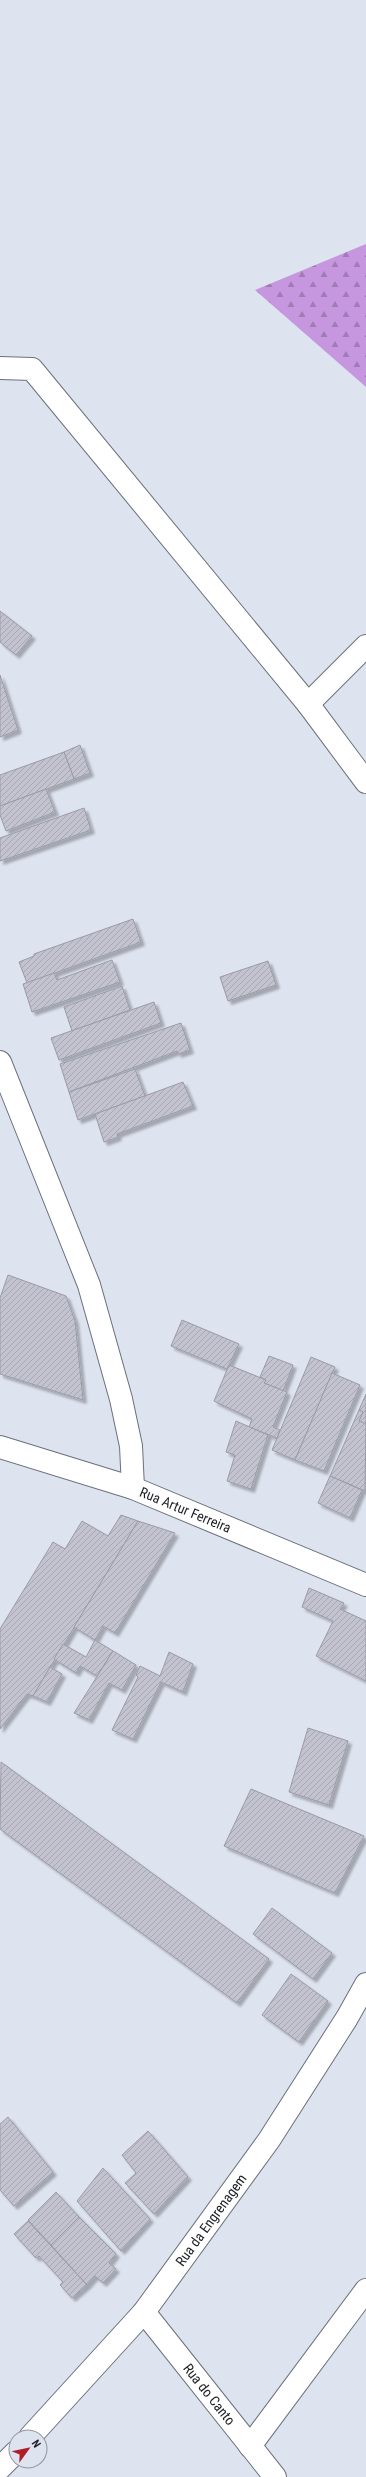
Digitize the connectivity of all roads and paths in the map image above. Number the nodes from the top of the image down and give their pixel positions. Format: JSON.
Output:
{"nodes":[{"id":1,"x":0,"y":368,"type":"edge"},
{"id":2,"x":366,"y":646,"type":"edge"},
{"id":3,"x":308,"y":704,"type":"junction"},
{"id":4,"x":366,"y":782,"type":"edge"},
{"id":5,"x":0,"y":1062,"type":"edge"},
{"id":6,"x":0,"y":1447,"type":"edge"},
{"id":7,"x":133,"y":1488,"type":"junction"},
{"id":8,"x":366,"y":1585,"type":"edge"},
{"id":9,"x":366,"y":1984,"type":"edge"},
{"id":10,"x":366,"y":2290,"type":"edge"},
{"id":11,"x":144,"y":2312,"type":"junction"},
{"id":12,"x":37,"y":2429,"type":"edge"},
{"id":13,"x":250,"y":2446,"type":"junction"},
{"id":14,"x":8,"y":2460,"type":"edge"},
{"id":15,"x":0,"y":2468,"type":"edge"},
{"id":16,"x":274,"y":2477,"type":"edge"}],
"edges":[{"from":1,"to":3,"type":"street"},
{"from":2,"to":3,"type":"street"},
{"from":3,"to":4,"type":"street"},
{"from":5,"to":7,"type":"street"},
{"from":6,"to":7,"type":"street","name":"Rua Artur Ferreira"},
{"from":7,"to":8,"type":"street","name":"Rua Artur Ferreira"},
{"from":9,"to":11,"type":"street","name":"Rua da Engrenagem"},
{"from":10,"to":13,"type":"street"},
{"from":11,"to":12,"type":"street","name":"Rua da Engrenagem"},
{"from":11,"to":13,"type":"street","name":"Rua do Canto"},
{"from":13,"to":16,"type":"street","name":"Rua do Canto"},
{"from":14,"to":15,"type":"street"}]}
